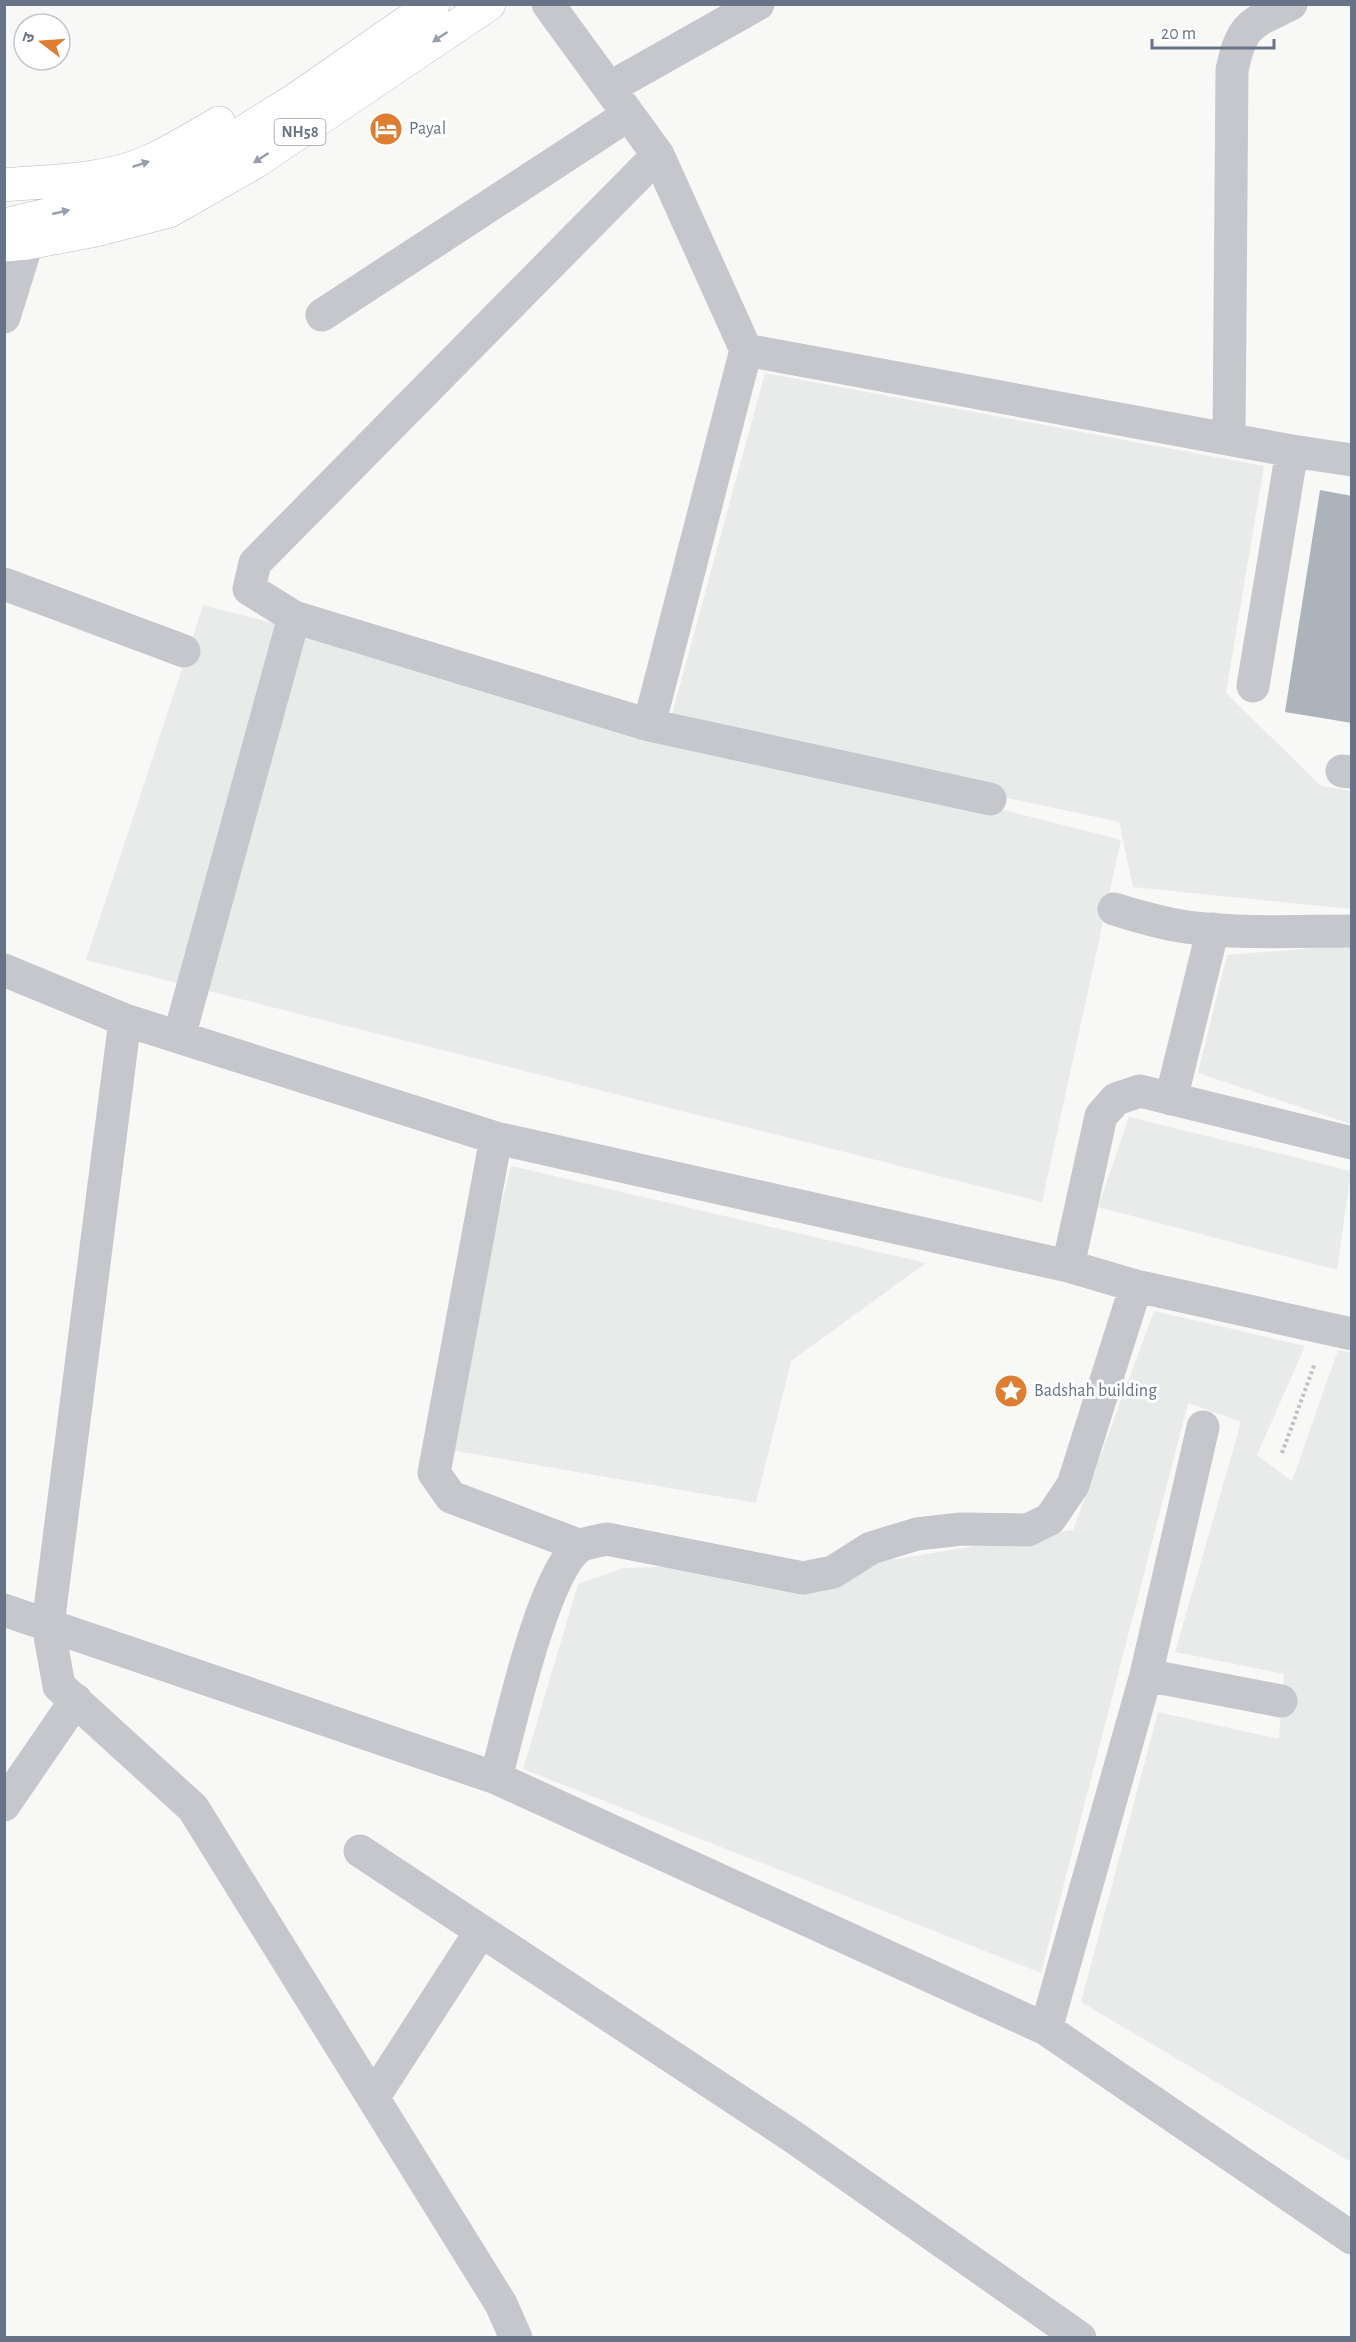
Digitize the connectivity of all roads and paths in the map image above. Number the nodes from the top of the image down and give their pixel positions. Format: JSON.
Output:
{"nodes":[{"id":1,"x":402,"y":4,"type":"edge"},
{"id":2,"x":433,"y":4,"type":"edge"},
{"id":3,"x":489,"y":4,"type":"edge"},
{"id":4,"x":548,"y":4,"type":"edge"},
{"id":5,"x":758,"y":4,"type":"edge"},
{"id":6,"x":1292,"y":4,"type":"edge"},
{"id":7,"x":1251,"y":14,"type":"edge"},
{"id":8,"x":609,"y":88,"type":"junction"},
{"id":9,"x":628,"y":115,"type":"junction"},
{"id":10,"x":658,"y":154,"type":"junction"},
{"id":11,"x":4,"y":185,"type":"edge"},
{"id":12,"x":12,"y":237,"type":"edge"},
{"id":13,"x":322,"y":315,"type":"dead end"},
{"id":14,"x":4,"y":317,"type":"edge"},
{"id":15,"x":746,"y":350,"type":"junction"},
{"id":16,"x":1229,"y":439,"type":"junction"},
{"id":17,"x":1292,"y":451,"type":"junction"},
{"id":18,"x":1352,"y":460,"type":"edge"},
{"id":19,"x":4,"y":584,"type":"edge"},
{"id":20,"x":294,"y":617,"type":"junction"},
{"id":21,"x":184,"y":651,"type":"dead end"},
{"id":22,"x":1253,"y":686,"type":"dead end"},
{"id":23,"x":649,"y":725,"type":"junction"},
{"id":24,"x":990,"y":800,"type":"dead end"},
{"id":25,"x":1114,"y":909,"type":"dead end"},
{"id":26,"x":1213,"y":929,"type":"junction"},
{"id":27,"x":1352,"y":931,"type":"edge"},
{"id":28,"x":4,"y":970,"type":"edge"},
{"id":29,"x":125,"y":1020,"type":"junction"},
{"id":30,"x":179,"y":1037,"type":"junction"},
{"id":31,"x":1171,"y":1099,"type":"junction"},
{"id":32,"x":496,"y":1138,"type":"junction"},
{"id":33,"x":1352,"y":1143,"type":"edge"},
{"id":34,"x":1068,"y":1266,"type":"junction"},
{"id":35,"x":1136,"y":1286,"type":"junction"},
{"id":36,"x":1345,"y":1329,"type":"edge"},
{"id":37,"x":1203,"y":1427,"type":"dead end"},
{"id":38,"x":1282,"y":1453,"type":"dead end"},
{"id":39,"x":581,"y":1546,"type":"junction"},
{"id":40,"x":4,"y":1610,"type":"edge"},
{"id":41,"x":48,"y":1625,"type":"junction"},
{"id":42,"x":1146,"y":1675,"type":"junction"},
{"id":43,"x":76,"y":1700,"type":"junction"},
{"id":44,"x":1281,"y":1701,"type":"dead end"},
{"id":45,"x":496,"y":1778,"type":"junction"},
{"id":46,"x":4,"y":1805,"type":"edge"},
{"id":47,"x":360,"y":1851,"type":"dead end"},
{"id":48,"x":481,"y":1931,"type":"junction"},
{"id":49,"x":1046,"y":2029,"type":"junction"},
{"id":50,"x":373,"y":2098,"type":"junction"},
{"id":51,"x":1352,"y":2238,"type":"edge"},
{"id":52,"x":516,"y":2337,"type":"edge"},
{"id":53,"x":1080,"y":2337,"type":"edge"}],
"edges":[{"from":11,"to":1,"type":"highway","number":"NH58","one_way":true},
{"from":12,"to":2,"type":"highway","one_way":true},
{"from":3,"to":12,"type":"highway","number":"NH58","one_way":true},
{"from":4,"to":8,"type":"street"},
{"from":5,"to":8,"type":"street"},
{"from":6,"to":7,"type":"street"},
{"from":7,"to":16,"type":"street"},
{"from":8,"to":9,"type":"street"},
{"from":9,"to":10,"type":"street"},
{"from":9,"to":13,"type":"street"},
{"from":10,"to":15,"type":"street"},
{"from":10,"to":20,"type":"street"},
{"from":12,"to":14,"type":"street"},
{"from":15,"to":16,"type":"street"},
{"from":15,"to":23,"type":"street"},
{"from":16,"to":17,"type":"street"},
{"from":17,"to":18,"type":"street"},
{"from":17,"to":22,"type":"street"},
{"from":19,"to":21,"type":"street"},
{"from":20,"to":23,"type":"street"},
{"from":20,"to":30,"type":"street"},
{"from":23,"to":24,"type":"street"},
{"from":25,"to":26,"type":"street"},
{"from":26,"to":27,"type":"street"},
{"from":26,"to":31,"type":"street"},
{"from":28,"to":29,"type":"street"},
{"from":29,"to":30,"type":"street"},
{"from":29,"to":41,"type":"street"},
{"from":30,"to":32,"type":"street"},
{"from":31,"to":33,"type":"street"},
{"from":31,"to":34,"type":"street"},
{"from":32,"to":34,"type":"street"},
{"from":32,"to":39,"type":"street"},
{"from":34,"to":35,"type":"street"},
{"from":35,"to":36,"type":"street"},
{"from":35,"to":39,"type":"street"},
{"from":36,"to":38,"type":"path"},
{"from":37,"to":42,"type":"street"},
{"from":39,"to":45,"type":"street"},
{"from":40,"to":41,"type":"street"},
{"from":41,"to":43,"type":"street"},
{"from":41,"to":45,"type":"street"},
{"from":42,"to":44,"type":"street"},
{"from":42,"to":49,"type":"street"},
{"from":43,"to":46,"type":"street"},
{"from":43,"to":50,"type":"street"},
{"from":45,"to":49,"type":"street"},
{"from":47,"to":48,"type":"street"},
{"from":48,"to":50,"type":"street"},
{"from":48,"to":53,"type":"street"},
{"from":49,"to":51,"type":"street"},
{"from":50,"to":52,"type":"street"}]}
